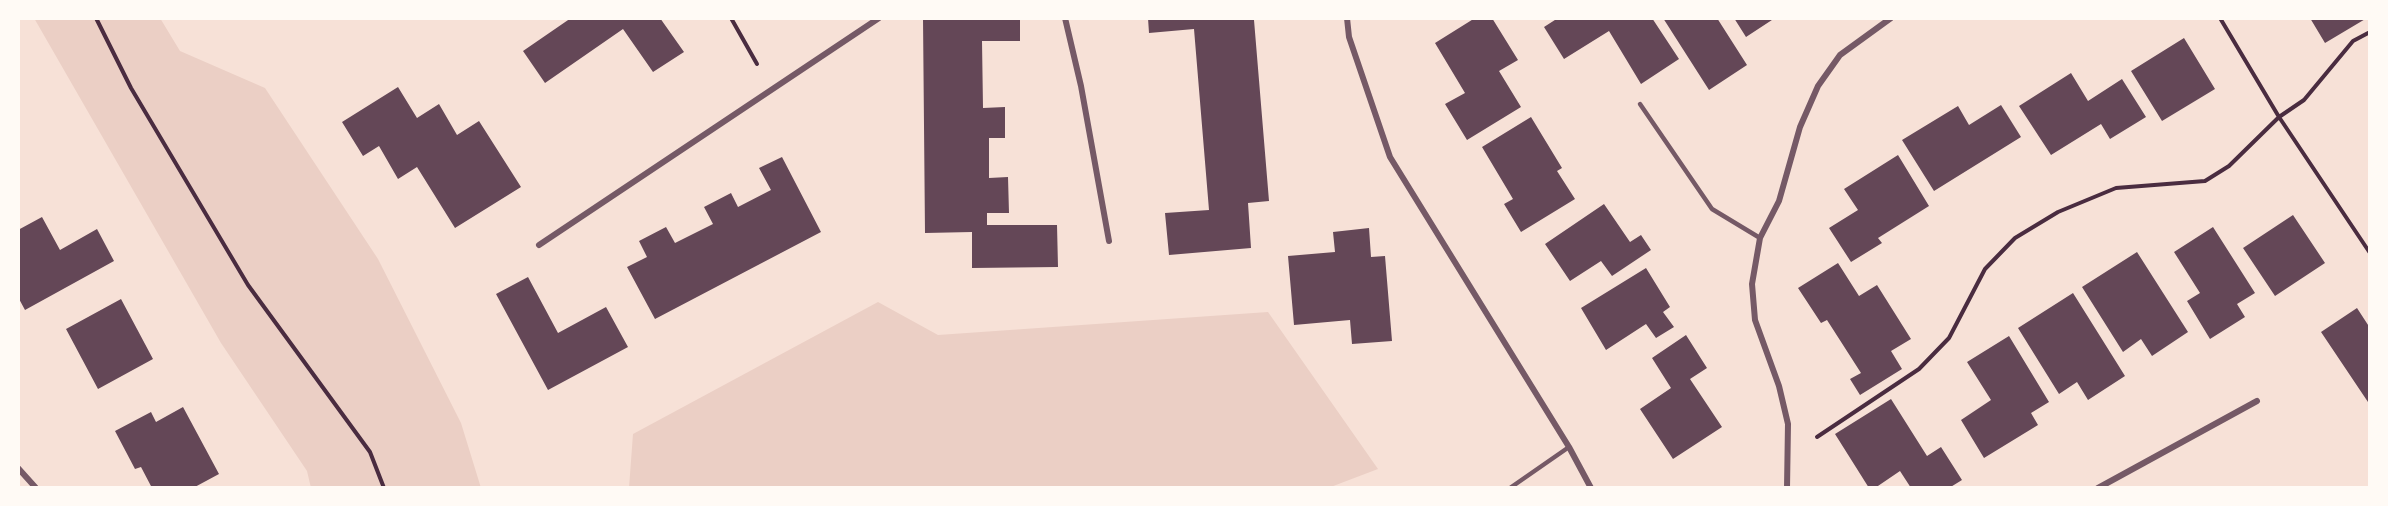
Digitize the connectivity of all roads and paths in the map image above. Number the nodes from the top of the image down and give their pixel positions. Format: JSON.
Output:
{"nodes":[{"id":1,"x":96,"y":18,"type":"edge"},
{"id":2,"x":730,"y":18,"type":"edge"},
{"id":3,"x":879,"y":18,"type":"edge"},
{"id":4,"x":1065,"y":18,"type":"edge"},
{"id":5,"x":1347,"y":18,"type":"edge"},
{"id":6,"x":1891,"y":18,"type":"edge"},
{"id":7,"x":2220,"y":18,"type":"edge"},
{"id":8,"x":2370,"y":32,"type":"edge"},
{"id":9,"x":771,"y":91,"type":"junction"},
{"id":10,"x":1640,"y":104,"type":"dead end"},
{"id":11,"x":2279,"y":117,"type":"junction"},
{"id":12,"x":1760,"y":238,"type":"junction"},
{"id":13,"x":1109,"y":241,"type":"dead end"},
{"id":14,"x":539,"y":244,"type":"dead end"},
{"id":15,"x":2370,"y":253,"type":"edge"},
{"id":16,"x":2257,"y":401,"type":"dead end"},
{"id":17,"x":1569,"y":447,"type":"junction"},
{"id":18,"x":1788,"y":456,"type":"junction"},
{"id":19,"x":18,"y":468,"type":"edge"},
{"id":20,"x":36,"y":488,"type":"edge"},
{"id":21,"x":384,"y":488,"type":"edge"},
{"id":22,"x":1510,"y":488,"type":"edge"},
{"id":23,"x":1591,"y":488,"type":"edge"},
{"id":24,"x":1787,"y":488,"type":"edge"},
{"id":25,"x":2098,"y":488,"type":"edge"}],
"edges":[{"from":1,"to":21,"type":"path"},
{"from":2,"to":9,"type":"path"},
{"from":3,"to":9,"type":"street"},
{"from":4,"to":13,"type":"street"},
{"from":5,"to":17,"type":"street"},
{"from":6,"to":12,"type":"street"},
{"from":7,"to":11,"type":"path"},
{"from":8,"to":11,"type":"path"},
{"from":9,"to":14,"type":"street"},
{"from":10,"to":12,"type":"lane"},
{"from":11,"to":15,"type":"path"},
{"from":11,"to":18,"type":"path"},
{"from":12,"to":18,"type":"street"},
{"from":16,"to":25,"type":"street"},
{"from":17,"to":22,"type":"lane"},
{"from":17,"to":23,"type":"street"},
{"from":18,"to":24,"type":"street"},
{"from":19,"to":20,"type":"street"}]}
